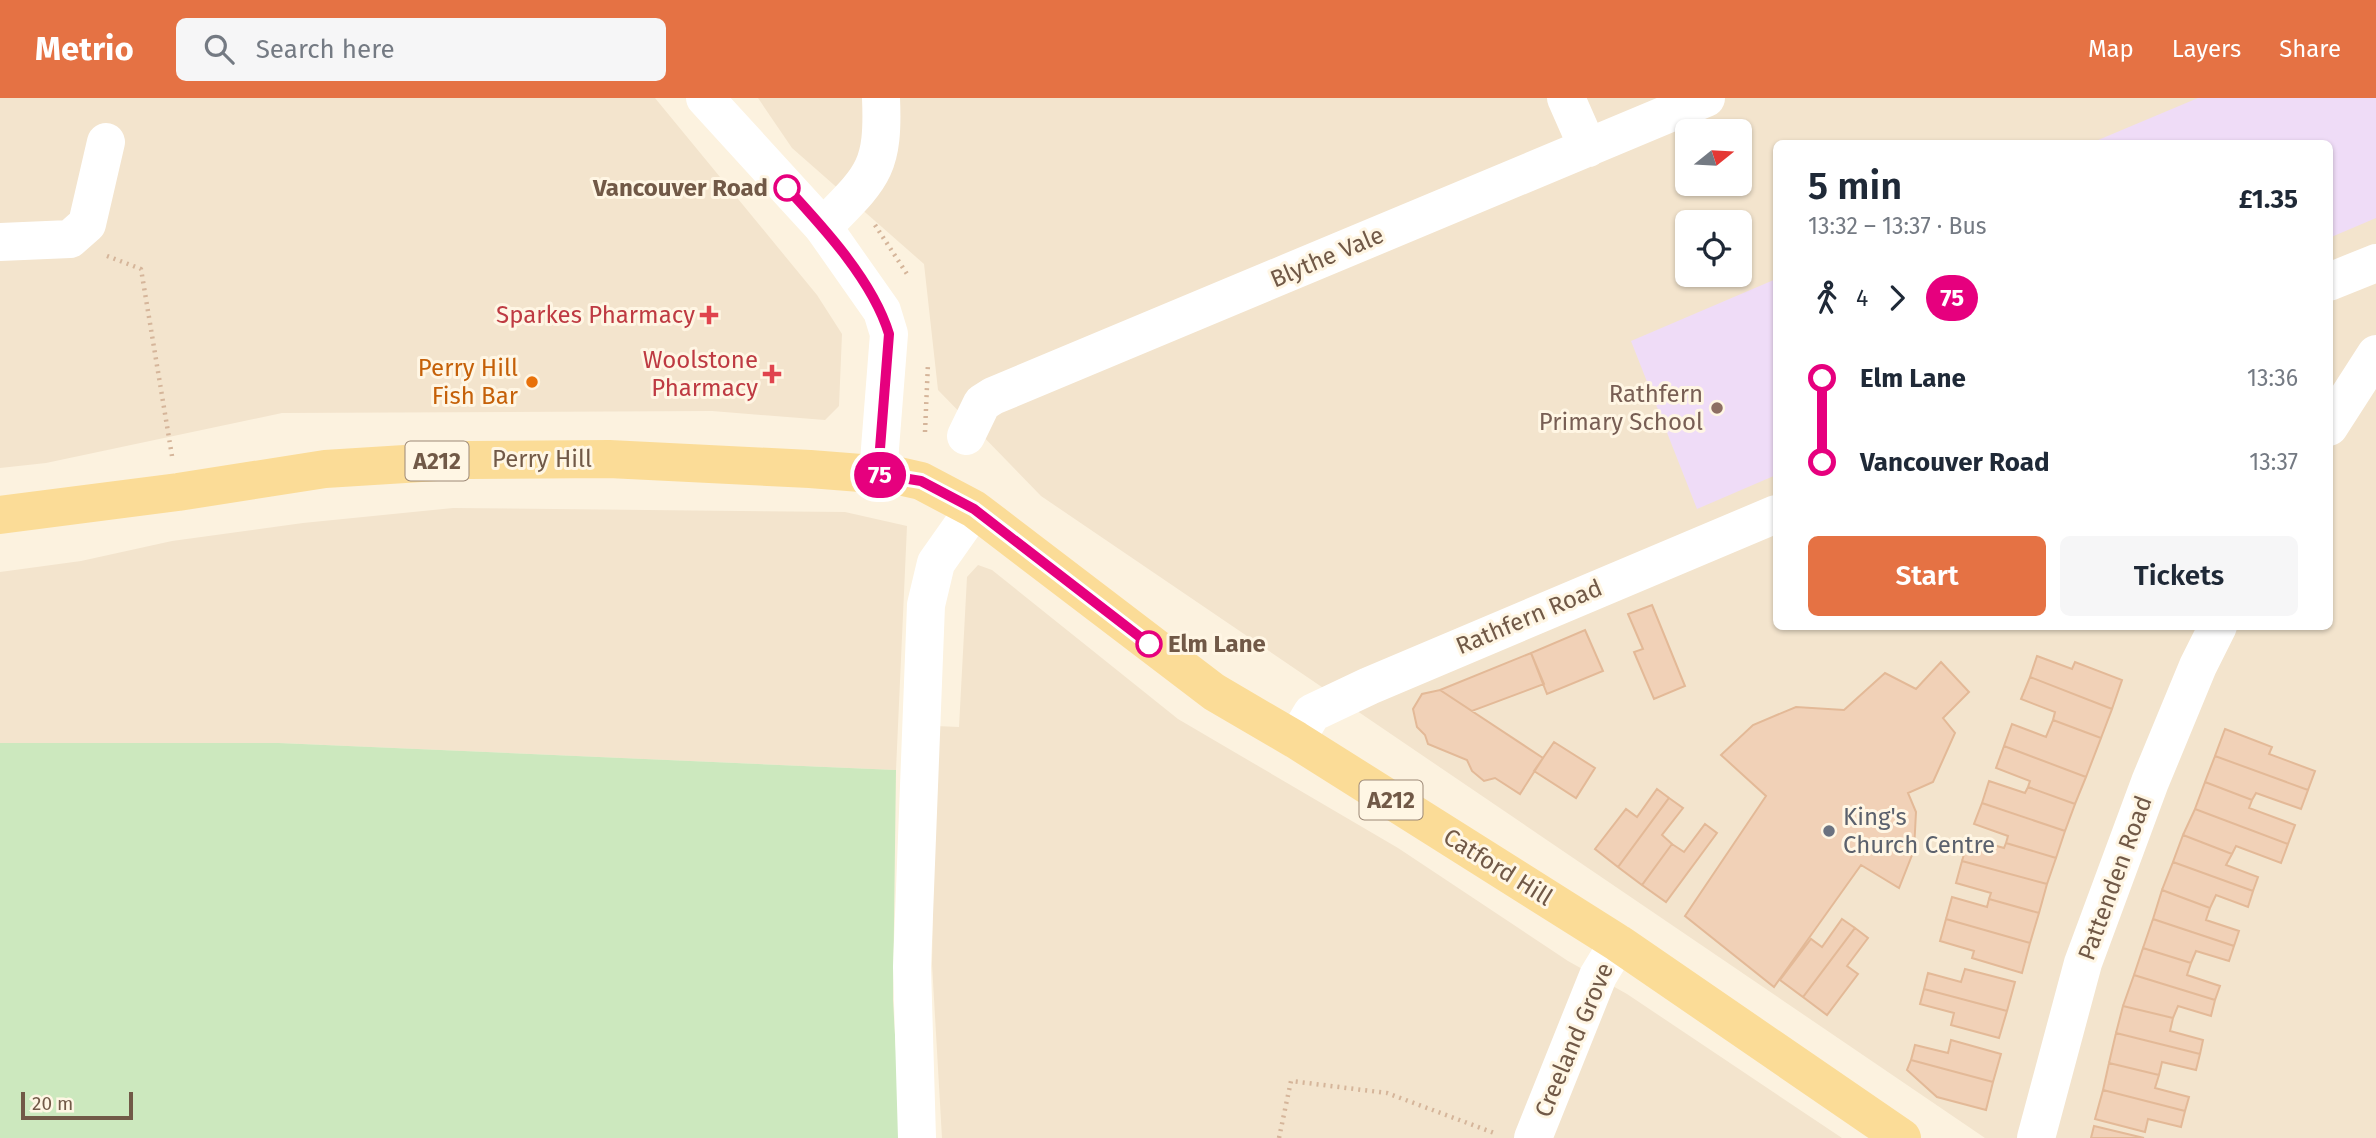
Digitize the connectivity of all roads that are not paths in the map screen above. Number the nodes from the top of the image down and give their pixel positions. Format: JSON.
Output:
{"nodes":[{"id":1,"x":705,"y":98,"type":"edge"},
{"id":2,"x":881,"y":98,"type":"edge"},
{"id":3,"x":1566,"y":98,"type":"edge"},
{"id":4,"x":1706,"y":98,"type":"edge"},
{"id":5,"x":106,"y":142,"type":"dead end"},
{"id":6,"x":1588,"y":148,"type":"junction"},
{"id":7,"x":823,"y":227,"type":"junction"},
{"id":8,"x":0,"y":242,"type":"edge"},
{"id":9,"x":2376,"y":263,"type":"edge"},
{"id":10,"x":2333,"y":280,"type":"edge"},
{"id":11,"x":2376,"y":354,"type":"edge"},
{"id":12,"x":2333,"y":421,"type":"edge"},
{"id":13,"x":953,"y":427,"type":"road end"},
{"id":14,"x":878,"y":474,"type":"junction"},
{"id":15,"x":974,"y":509,"type":"junction"},
{"id":16,"x":0,"y":515,"type":"edge"},
{"id":17,"x":1773,"y":515,"type":"edge"},
{"id":18,"x":2216,"y":630,"type":"edge"},
{"id":19,"x":1296,"y":740,"type":"junction"},
{"id":20,"x":1618,"y":943,"type":"junction"},
{"id":21,"x":917,"y":1138,"type":"edge"},
{"id":22,"x":1533,"y":1138,"type":"edge"},
{"id":23,"x":1902,"y":1138,"type":"edge"},
{"id":24,"x":2036,"y":1138,"type":"edge"}],
"edges":[{"from":1,"to":7,"type":"street"},
{"from":2,"to":7,"type":"street"},
{"from":3,"to":6,"type":"street"},
{"from":4,"to":6,"type":"street","name":"Blythe Vale"},
{"from":5,"to":8,"type":"street"},
{"from":6,"to":13,"type":"street","name":"Blythe Vale"},
{"from":7,"to":14,"type":"street"},
{"from":9,"to":10,"type":"street"},
{"from":11,"to":12,"type":"street"},
{"from":14,"to":15,"type":"main road","name":"Catford Hill","number":"A212"},
{"from":14,"to":16,"type":"main road","name":"Perry Hill","number":"A212"},
{"from":15,"to":19,"type":"main road","name":"Catford Hill","number":"A212"},
{"from":15,"to":21,"type":"street"},
{"from":17,"to":19,"type":"street","name":"Rathfern Road"},
{"from":18,"to":24,"type":"street","name":"Pattenden Road"},
{"from":19,"to":20,"type":"main road","name":"Catford Hill","number":"A212"},
{"from":20,"to":22,"type":"street","name":"Creeland Grove"},
{"from":20,"to":23,"type":"main road","name":"Catford Hill","number":"A212"}]}
